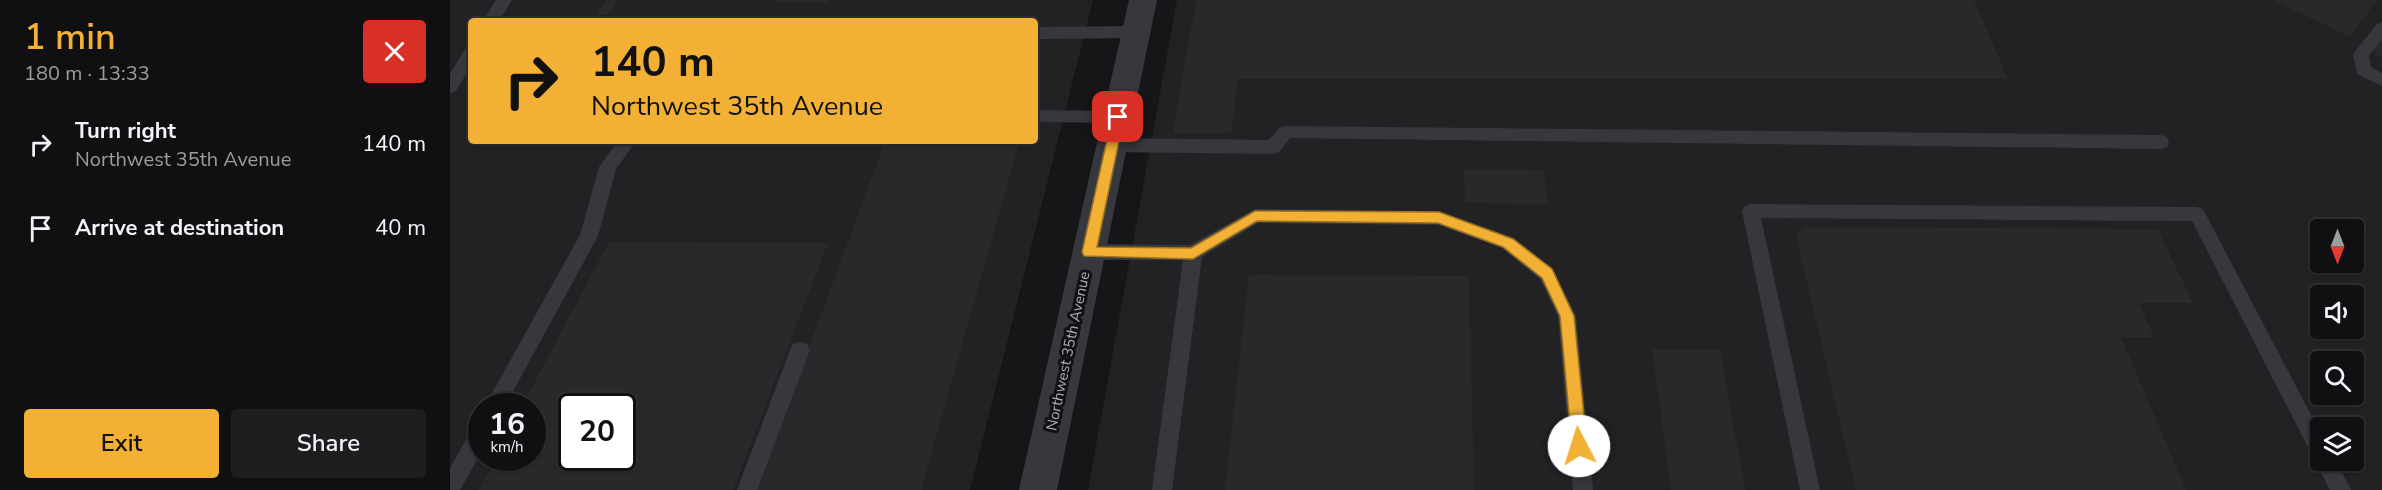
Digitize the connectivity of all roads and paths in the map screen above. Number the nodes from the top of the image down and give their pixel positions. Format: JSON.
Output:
{"nodes":[{"id":1,"x":504,"y":0,"type":"edge"},
{"id":2,"x":1143,"y":0,"type":"edge"},
{"id":3,"x":493,"y":18,"type":"edge"},
{"id":4,"x":2382,"y":28,"type":"edge"},
{"id":5,"x":1136,"y":32,"type":"junction"},
{"id":6,"x":1038,"y":33,"type":"edge"},
{"id":7,"x":468,"y":58,"type":"edge"},
{"id":8,"x":2382,"y":80,"type":"edge"},
{"id":9,"x":450,"y":87,"type":"edge"},
{"id":10,"x":1038,"y":117,"type":"edge"},
{"id":11,"x":1115,"y":131,"type":"junction"},
{"id":12,"x":2161,"y":142,"type":"dead end"},
{"id":13,"x":626,"y":144,"type":"edge"},
{"id":14,"x":1089,"y":252,"type":"junction"},
{"id":15,"x":1193,"y":253,"type":"junction"},
{"id":16,"x":800,"y":350,"type":"dead end"},
{"id":17,"x":502,"y":393,"type":"edge"},
{"id":18,"x":2310,"y":432,"type":"edge"},
{"id":19,"x":468,"y":455,"type":"edge"},
{"id":20,"x":2331,"y":471,"type":"edge"},
{"id":21,"x":450,"y":488,"type":"edge"},
{"id":22,"x":747,"y":490,"type":"edge"},
{"id":23,"x":1038,"y":490,"type":"edge"},
{"id":24,"x":1162,"y":490,"type":"edge"},
{"id":25,"x":1583,"y":490,"type":"edge"},
{"id":26,"x":1810,"y":490,"type":"edge"},
{"id":27,"x":2341,"y":490,"type":"edge"}],
"edges":[{"from":1,"to":3,"type":"lane"},
{"from":2,"to":5,"type":"street","name":"Northwest 35th Avenue"},
{"from":4,"to":8,"type":"lane"},
{"from":5,"to":6,"type":"lane"},
{"from":5,"to":11,"type":"street","name":"Northwest 35th Avenue"},
{"from":7,"to":9,"type":"lane"},
{"from":10,"to":11,"type":"lane"},
{"from":11,"to":12,"type":"lane"},
{"from":11,"to":14,"type":"street","name":"Northwest 35th Avenue"},
{"from":13,"to":17,"type":"lane"},
{"from":14,"to":15,"type":"lane"},
{"from":14,"to":23,"type":"street","name":"Northwest 35th Avenue"},
{"from":15,"to":24,"type":"lane"},
{"from":15,"to":25,"type":"lane"},
{"from":16,"to":22,"type":"lane"},
{"from":18,"to":26,"type":"lane"},
{"from":19,"to":21,"type":"lane"},
{"from":20,"to":27,"type":"lane"}]}
